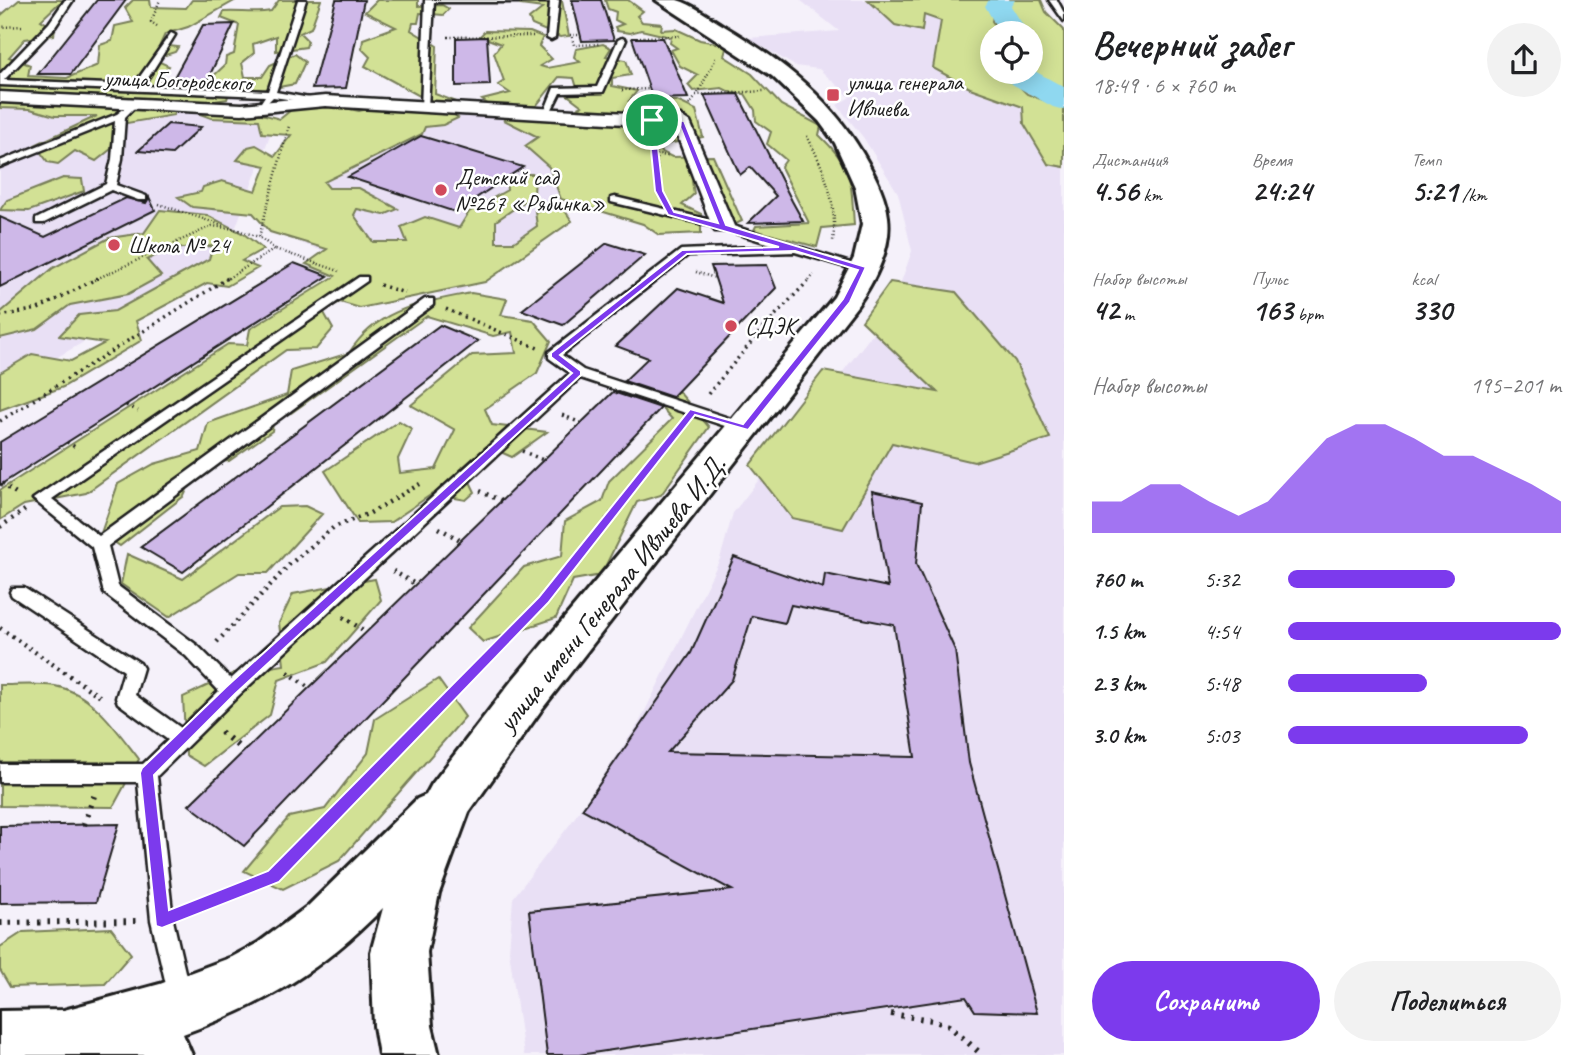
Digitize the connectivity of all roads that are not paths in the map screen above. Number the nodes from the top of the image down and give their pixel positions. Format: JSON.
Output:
{"nodes":[{"id":1,"x":69,"y":0,"type":"edge"},
{"id":2,"x":302,"y":0,"type":"edge"},
{"id":3,"x":666,"y":0,"type":"edge"},
{"id":4,"x":1053,"y":0,"type":"edge"},
{"id":5,"x":429,"y":1,"type":"edge"},
{"id":6,"x":555,"y":1,"type":"edge"},
{"id":7,"x":502,"y":9,"type":"dead end"},
{"id":8,"x":1064,"y":19,"type":"edge"},
{"id":9,"x":171,"y":35,"type":"road end"},
{"id":10,"x":551,"y":37,"type":"road end"},
{"id":11,"x":622,"y":40,"type":"dead end"},
{"id":12,"x":0,"y":80,"type":"edge"},
{"id":13,"x":0,"y":97,"type":"edge"},
{"id":14,"x":266,"y":100,"type":"junction"},
{"id":15,"x":131,"y":102,"type":"junction"},
{"id":16,"x":424,"y":107,"type":"junction"},
{"id":17,"x":546,"y":113,"type":"junction"},
{"id":18,"x":0,"y":164,"type":"edge"},
{"id":19,"x":111,"y":186,"type":"junction"},
{"id":20,"x":142,"y":198,"type":"road end"},
{"id":21,"x":615,"y":200,"type":"dead end"},
{"id":22,"x":40,"y":221,"type":"dead end"},
{"id":23,"x":723,"y":226,"type":"junction"},
{"id":24,"x":793,"y":249,"type":"junction"},
{"id":25,"x":863,"y":269,"type":"junction"},
{"id":26,"x":363,"y":279,"type":"dead end"},
{"id":27,"x":429,"y":302,"type":"dead end"},
{"id":28,"x":578,"y":373,"type":"junction"},
{"id":29,"x":745,"y":428,"type":"junction"},
{"id":30,"x":99,"y":544,"type":"junction"},
{"id":31,"x":18,"y":592,"type":"dead end"},
{"id":32,"x":231,"y":691,"type":"junction"},
{"id":33,"x":183,"y":740,"type":"junction"},
{"id":34,"x":0,"y":773,"type":"edge"},
{"id":35,"x":147,"y":773,"type":"junction"},
{"id":36,"x":449,"y":800,"type":"junction"},
{"id":37,"x":171,"y":1031,"type":"edge"},
{"id":38,"x":0,"y":1040,"type":"edge"},
{"id":39,"x":409,"y":1055,"type":"edge"}],
"edges":[{"from":1,"to":12,"type":"lane"},
{"from":2,"to":14,"type":"lane"},
{"from":3,"to":25,"type":"street","name":"улица имени Генерала Ивлиева И.Д."},
{"from":4,"to":8,"type":"lane"},
{"from":5,"to":6,"type":"lane"},
{"from":5,"to":16,"type":"lane"},
{"from":6,"to":7,"type":"lane"},
{"from":6,"to":10,"type":"lane"},
{"from":9,"to":15,"type":"lane"},
{"from":11,"to":17,"type":"lane"},
{"from":12,"to":15,"type":"lane"},
{"from":13,"to":15,"type":"street","name":"улица Богородского"},
{"from":14,"to":15,"type":"street","name":"улица Богородского"},
{"from":14,"to":16,"type":"street","name":"улица Богородского"},
{"from":15,"to":18,"type":"lane"},
{"from":15,"to":19,"type":"lane"},
{"from":16,"to":17,"type":"street","name":"улица Богородского"},
{"from":17,"to":23,"type":"street","name":"улица Богородского"},
{"from":19,"to":20,"type":"lane"},
{"from":19,"to":22,"type":"lane"},
{"from":21,"to":23,"type":"lane"},
{"from":23,"to":24,"type":"lane"},
{"from":24,"to":25,"type":"lane"},
{"from":24,"to":28,"type":"lane"},
{"from":25,"to":29,"type":"street","name":"улица имени Генерала Ивлиева И.Д."},
{"from":26,"to":30,"type":"lane"},
{"from":27,"to":30,"type":"lane"},
{"from":28,"to":29,"type":"lane"},
{"from":28,"to":32,"type":"lane"},
{"from":29,"to":36,"type":"street","name":"улица имени Генерала Ивлиева И.Д."},
{"from":30,"to":32,"type":"lane"},
{"from":31,"to":33,"type":"lane"},
{"from":32,"to":33,"type":"lane"},
{"from":33,"to":35,"type":"lane"},
{"from":34,"to":35,"type":"lane"},
{"from":35,"to":37,"type":"lane"},
{"from":36,"to":37,"type":"street"},
{"from":36,"to":39,"type":"street","name":"улица имени Генерала Ивлиева И.Д."},
{"from":37,"to":38,"type":"street"}]}
